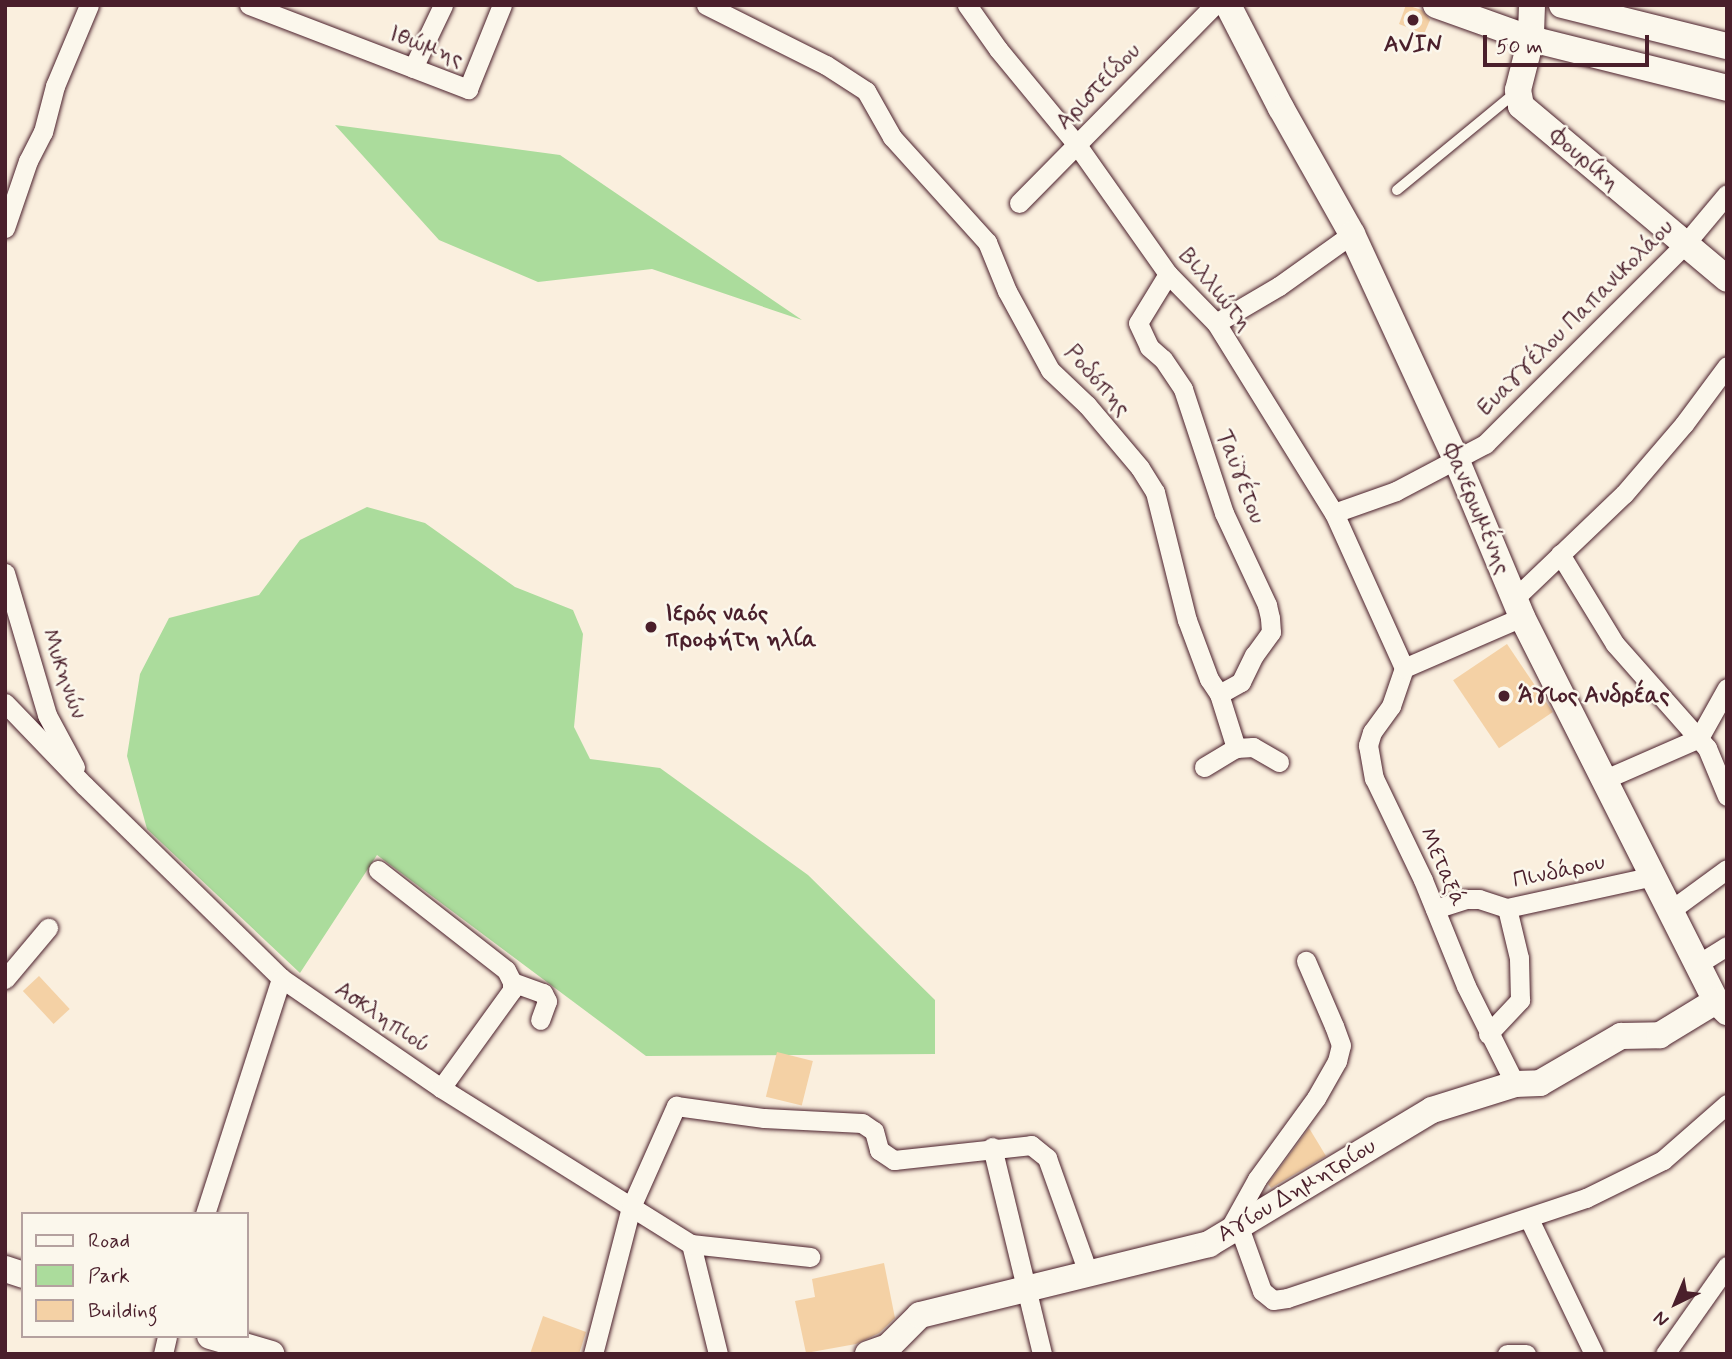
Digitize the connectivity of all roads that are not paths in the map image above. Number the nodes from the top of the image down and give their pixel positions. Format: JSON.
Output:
{"nodes":[{"id":1,"x":89,"y":5,"type":"edge"},
{"id":2,"x":249,"y":5,"type":"edge"},
{"id":3,"x":443,"y":5,"type":"edge"},
{"id":4,"x":502,"y":5,"type":"edge"},
{"id":5,"x":967,"y":5,"type":"edge"},
{"id":6,"x":1213,"y":5,"type":"edge"},
{"id":7,"x":1228,"y":5,"type":"edge"},
{"id":8,"x":1436,"y":5,"type":"edge"},
{"id":9,"x":1532,"y":5,"type":"edge"},
{"id":10,"x":1562,"y":5,"type":"edge"},
{"id":11,"x":718,"y":8,"type":"edge"},
{"id":12,"x":281,"y":11,"type":"edge"},
{"id":13,"x":1531,"y":39,"type":"junction"},
{"id":14,"x":1727,"y":46,"type":"edge"},
{"id":15,"x":413,"y":68,"type":"junction"},
{"id":16,"x":1727,"y":88,"type":"edge"},
{"id":17,"x":1518,"y":90,"type":"junction"},
{"id":18,"x":1077,"y":145,"type":"junction"},
{"id":19,"x":1397,"y":190,"type":"dead end"},
{"id":20,"x":1727,"y":194,"type":"edge"},
{"id":21,"x":1019,"y":203,"type":"dead end"},
{"id":22,"x":5,"y":228,"type":"edge"},
{"id":23,"x":1352,"y":234,"type":"junction"},
{"id":24,"x":1685,"y":244,"type":"junction"},
{"id":25,"x":1168,"y":274,"type":"junction"},
{"id":26,"x":1727,"y":279,"type":"edge"},
{"id":27,"x":1216,"y":323,"type":"junction"},
{"id":28,"x":1727,"y":366,"type":"edge"},
{"id":29,"x":1456,"y":459,"type":"junction"},
{"id":30,"x":1334,"y":513,"type":"junction"},
{"id":31,"x":1560,"y":554,"type":"junction"},
{"id":32,"x":5,"y":573,"type":"edge"},
{"id":33,"x":1518,"y":608,"type":"junction"},
{"id":34,"x":1404,"y":668,"type":"junction"},
{"id":35,"x":1727,"y":688,"type":"edge"},
{"id":36,"x":1219,"y":694,"type":"junction"},
{"id":37,"x":5,"y":702,"type":"edge"},
{"id":38,"x":1699,"y":738,"type":"junction"},
{"id":39,"x":1236,"y":748,"type":"junction"},
{"id":40,"x":1279,"y":762,"type":"dead end"},
{"id":41,"x":1204,"y":767,"type":"dead end"},
{"id":42,"x":1604,"y":780,"type":"junction"},
{"id":43,"x":85,"y":786,"type":"junction"},
{"id":44,"x":1727,"y":796,"type":"edge"},
{"id":45,"x":1727,"y":869,"type":"edge"},
{"id":46,"x":378,"y":870,"type":"dead end"},
{"id":47,"x":1654,"y":876,"type":"junction"},
{"id":48,"x":1507,"y":908,"type":"junction"},
{"id":49,"x":1435,"y":909,"type":"junction"},
{"id":50,"x":1671,"y":910,"type":"junction"},
{"id":51,"x":48,"y":928,"type":"dead end"},
{"id":52,"x":1727,"y":946,"type":"edge"},
{"id":53,"x":1306,"y":961,"type":"dead end"},
{"id":54,"x":1698,"y":964,"type":"junction"},
{"id":55,"x":281,"y":978,"type":"junction"},
{"id":56,"x":5,"y":979,"type":"edge"},
{"id":57,"x":512,"y":982,"type":"junction"},
{"id":58,"x":1721,"y":1006,"type":"edge"},
{"id":59,"x":540,"y":1020,"type":"dead end"},
{"id":60,"x":1488,"y":1034,"type":"junction"},
{"id":61,"x":1515,"y":1084,"type":"junction"},
{"id":62,"x":441,"y":1088,"type":"junction"},
{"id":63,"x":1727,"y":1104,"type":"edge"},
{"id":64,"x":992,"y":1147,"type":"junction"},
{"id":65,"x":631,"y":1207,"type":"junction"},
{"id":66,"x":206,"y":1212,"type":"edge"},
{"id":67,"x":1529,"y":1219,"type":"junction"},
{"id":68,"x":1233,"y":1230,"type":"junction"},
{"id":69,"x":691,"y":1244,"type":"junction"},
{"id":70,"x":810,"y":1256,"type":"dead end"},
{"id":71,"x":1727,"y":1266,"type":"edge"},
{"id":72,"x":1088,"y":1275,"type":"junction"},
{"id":73,"x":1026,"y":1290,"type":"junction"},
{"id":74,"x":217,"y":1338,"type":"edge"},
{"id":75,"x":271,"y":1354,"type":"edge"},
{"id":76,"x":593,"y":1354,"type":"edge"},
{"id":77,"x":718,"y":1354,"type":"edge"},
{"id":78,"x":868,"y":1354,"type":"edge"},
{"id":79,"x":1042,"y":1354,"type":"edge"},
{"id":80,"x":1507,"y":1354,"type":"edge"},
{"id":81,"x":1526,"y":1354,"type":"edge"},
{"id":82,"x":1594,"y":1354,"type":"edge"},
{"id":83,"x":1665,"y":1354,"type":"edge"}],
"edges":[{"from":1,"to":22,"type":"street"},
{"from":2,"to":12,"type":"street","name":"Ιθώμης"},
{"from":3,"to":15,"type":"street"},
{"from":4,"to":15,"type":"street","name":"Ιθώμης"},
{"from":5,"to":18,"type":"street","name":"Βιλλιώτη"},
{"from":6,"to":18,"type":"street","name":"Αριστείδου"},
{"from":7,"to":23,"type":"main road","name":"Φανερωμένης"},
{"from":8,"to":13,"type":"main road"},
{"from":9,"to":13,"type":"main road"},
{"from":10,"to":14,"type":"main road"},
{"from":11,"to":36,"type":"street","name":"Ροδόπης"},
{"from":12,"to":15,"type":"street","name":"Ιθώμης"},
{"from":13,"to":16,"type":"main road"},
{"from":13,"to":17,"type":"main road"},
{"from":17,"to":19,"type":"lane"},
{"from":17,"to":24,"type":"main road","name":"Φουρίκη"},
{"from":18,"to":21,"type":"street","name":"Αριστείδου"},
{"from":18,"to":25,"type":"street","name":"Βιλλιώτη"},
{"from":20,"to":24,"type":"street","name":"Ευαγγέλου Παπανικολάου"},
{"from":23,"to":27,"type":"street"},
{"from":23,"to":29,"type":"main road","name":"Φανερωμένης"},
{"from":24,"to":26,"type":"main road","name":"Φουρίκη"},
{"from":24,"to":29,"type":"street","name":"Ευαγγέλου Παπανικολάου"},
{"from":25,"to":27,"type":"street","name":"Βιλλιώτη"},
{"from":25,"to":36,"type":"street","name":"Ταϋγέτου"},
{"from":27,"to":30,"type":"street","name":"Βιλλιώτη"},
{"from":28,"to":31,"type":"street"},
{"from":29,"to":30,"type":"street","name":"Ευαγγέλου Παπανικολάου"},
{"from":29,"to":33,"type":"main road","name":"Φανερωμένης"},
{"from":30,"to":34,"type":"street","name":"Βιλλιώτη"},
{"from":31,"to":33,"type":"street"},
{"from":31,"to":38,"type":"street"},
{"from":32,"to":43,"type":"street","name":"Μυκηνών"},
{"from":33,"to":34,"type":"street"},
{"from":33,"to":42,"type":"main road","name":"Φανερωμένης"},
{"from":34,"to":49,"type":"street","name":"Μεταξά"},
{"from":35,"to":38,"type":"street"},
{"from":36,"to":39,"type":"street","name":"Ροδόπης"},
{"from":37,"to":43,"type":"street","name":"Ασκληπιού"},
{"from":38,"to":42,"type":"street"},
{"from":38,"to":44,"type":"street"},
{"from":39,"to":40,"type":"street"},
{"from":39,"to":41,"type":"street"},
{"from":42,"to":47,"type":"main road","name":"Φανερωμένης"},
{"from":43,"to":55,"type":"street","name":"Ασκληπιού"},
{"from":45,"to":50,"type":"street"},
{"from":46,"to":57,"type":"street"},
{"from":47,"to":48,"type":"street","name":"Πινδάρου"},
{"from":47,"to":50,"type":"main road","name":"Φανερωμένης"},
{"from":48,"to":49,"type":"street","name":"Πινδάρου"},
{"from":48,"to":60,"type":"street"},
{"from":49,"to":60,"type":"street","name":"Μεταξά"},
{"from":50,"to":54,"type":"main road","name":"Φανερωμένης"},
{"from":51,"to":56,"type":"street"},
{"from":52,"to":54,"type":"street"},
{"from":53,"to":68,"type":"street"},
{"from":54,"to":58,"type":"main road","name":"Φανερωμένης"},
{"from":55,"to":62,"type":"street","name":"Ασκληπιού"},
{"from":55,"to":66,"type":"street"},
{"from":57,"to":59,"type":"street"},
{"from":57,"to":62,"type":"street"},
{"from":58,"to":61,"type":"main road","name":"Αγίου Δημητρίου"},
{"from":60,"to":61,"type":"street","name":"Μεταξά"},
{"from":61,"to":68,"type":"main road","name":"Αγίου Δημητρίου"},
{"from":62,"to":65,"type":"street","name":"Ασκληπιού"},
{"from":63,"to":67,"type":"street"},
{"from":64,"to":65,"type":"street"},
{"from":64,"to":72,"type":"street"},
{"from":64,"to":73,"type":"street"},
{"from":65,"to":69,"type":"street","name":"Ασκληπιού"},
{"from":65,"to":76,"type":"street"},
{"from":67,"to":68,"type":"street"},
{"from":67,"to":82,"type":"street"},
{"from":68,"to":72,"type":"main road","name":"Αγίου Δημητρίου"},
{"from":69,"to":70,"type":"street"},
{"from":69,"to":77,"type":"street"},
{"from":71,"to":83,"type":"street"},
{"from":72,"to":73,"type":"main road","name":"Αγίου Δημητρίου"},
{"from":73,"to":78,"type":"main road","name":"Αγίου Δημητρίου"},
{"from":73,"to":79,"type":"street"},
{"from":74,"to":75,"type":"main road"},
{"from":80,"to":81,"type":"street"}]}
